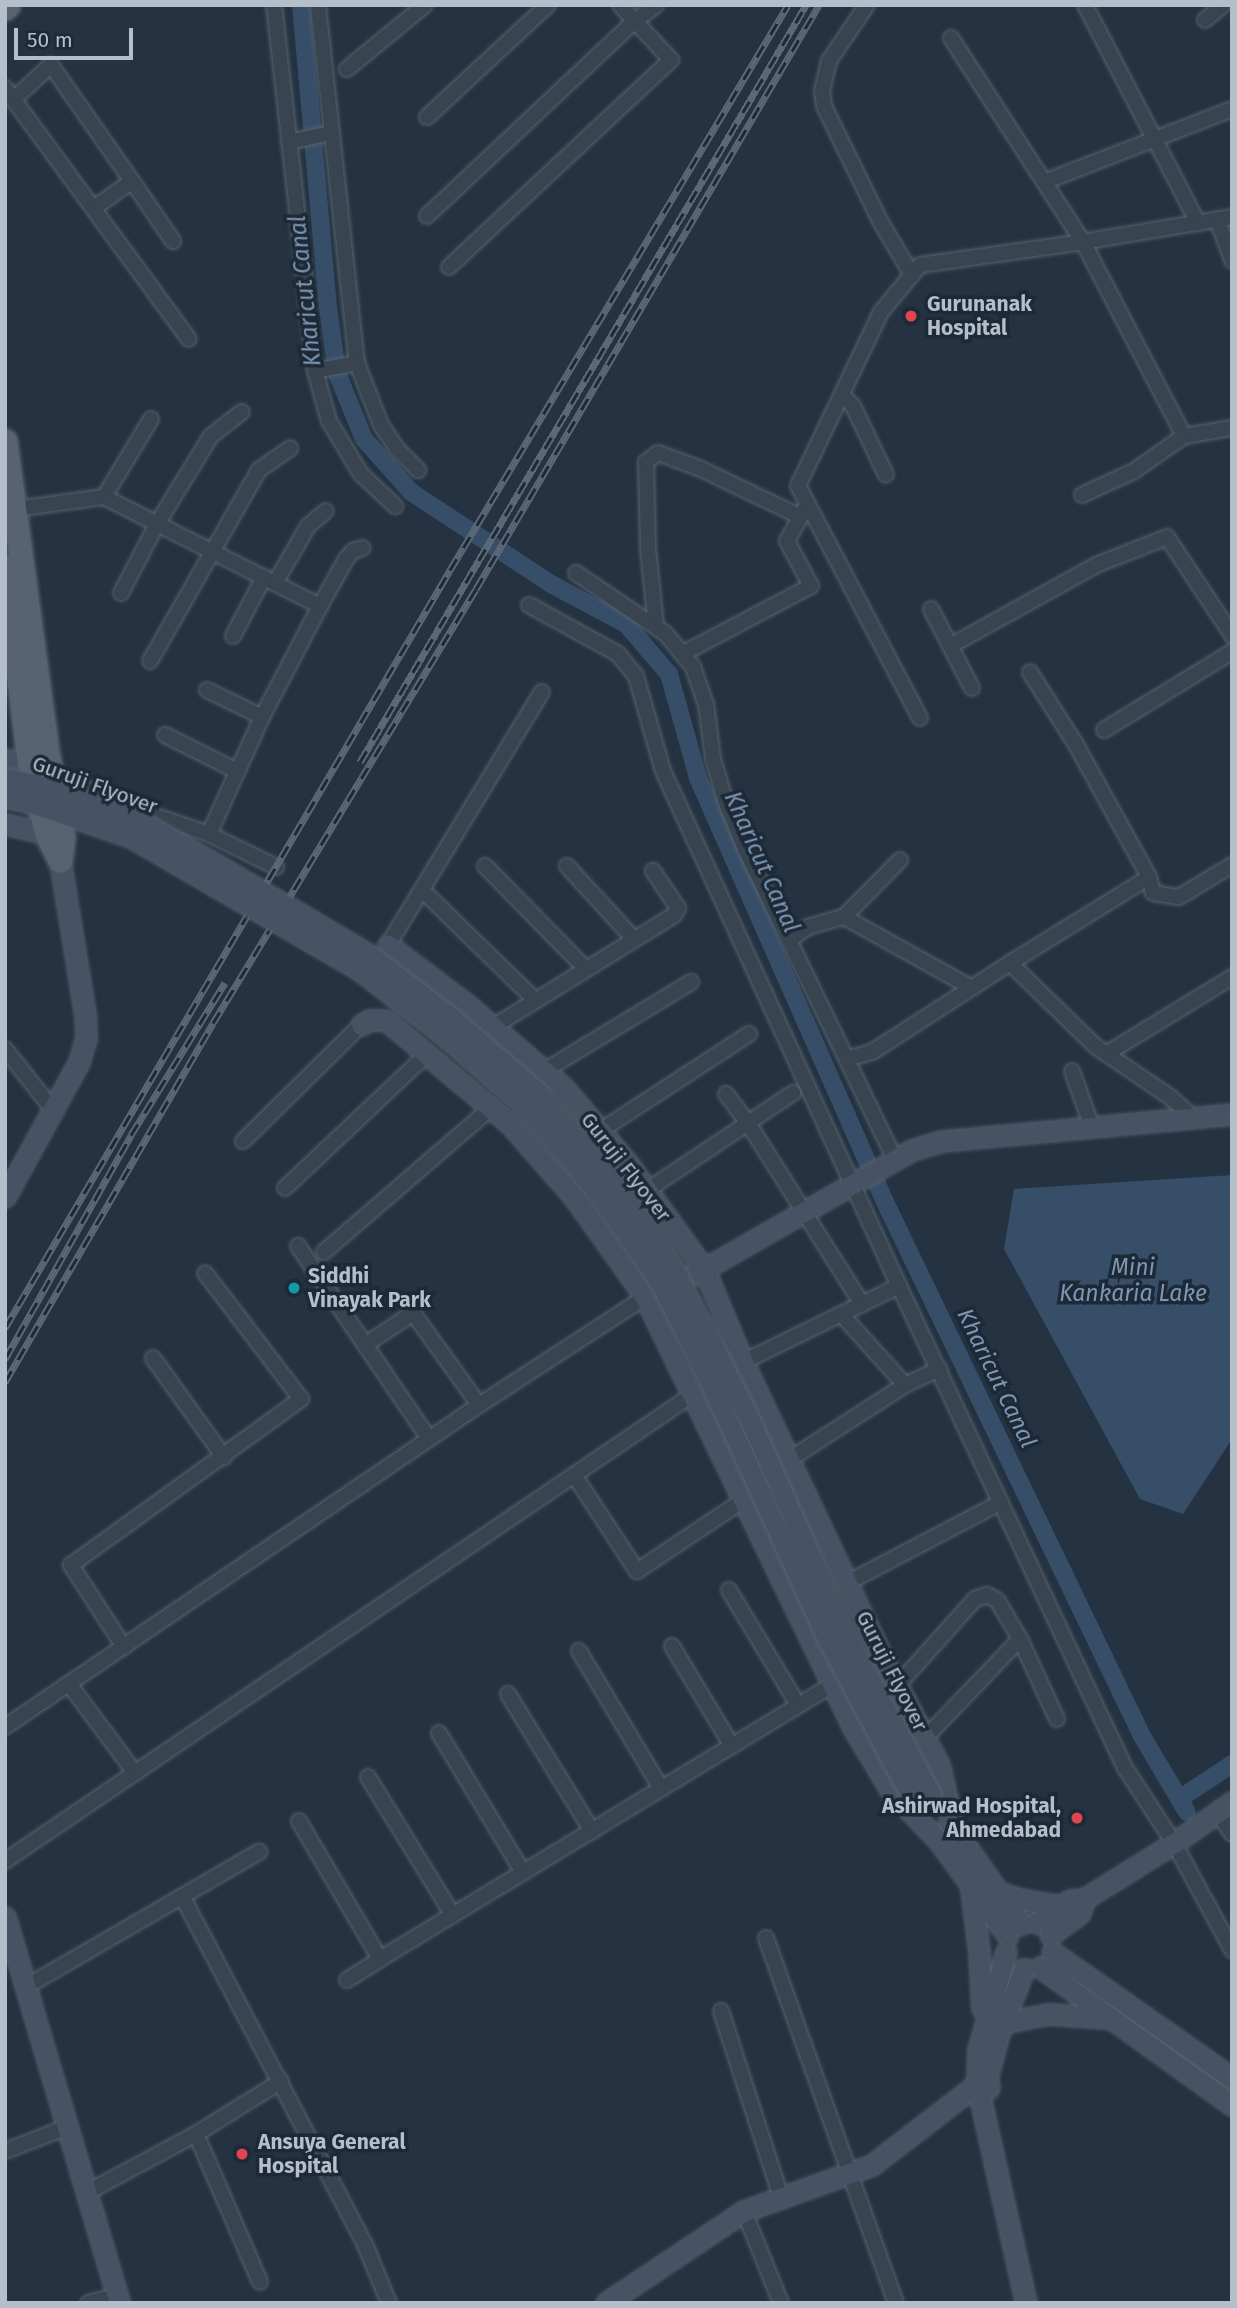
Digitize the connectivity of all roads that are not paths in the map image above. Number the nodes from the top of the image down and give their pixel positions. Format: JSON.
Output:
{"nodes":[{"id":1,"x":274,"y":5,"type":"edge"},
{"id":2,"x":318,"y":5,"type":"edge"},
{"id":3,"x":425,"y":5,"type":"edge"},
{"id":4,"x":548,"y":5,"type":"edge"},
{"id":5,"x":620,"y":5,"type":"edge"},
{"id":6,"x":656,"y":5,"type":"edge"},
{"id":7,"x":867,"y":5,"type":"edge"},
{"id":8,"x":1085,"y":5,"type":"edge"},
{"id":9,"x":1223,"y":5,"type":"edge"},
{"id":10,"x":1205,"y":20,"type":"dead end"},
{"id":11,"x":635,"y":21,"type":"junction"},
{"id":12,"x":951,"y":37,"type":"dead end"},
{"id":13,"x":347,"y":69,"type":"dead end"},
{"id":14,"x":10,"y":93,"type":"edge"},
{"id":15,"x":1232,"y":109,"type":"edge"},
{"id":16,"x":427,"y":117,"type":"dead end"},
{"id":17,"x":331,"y":133,"type":"junction"},
{"id":18,"x":1152,"y":139,"type":"junction"},
{"id":19,"x":289,"y":142,"type":"junction"},
{"id":20,"x":132,"y":181,"type":"junction"},
{"id":21,"x":1044,"y":182,"type":"junction"},
{"id":22,"x":94,"y":208,"type":"junction"},
{"id":23,"x":427,"y":216,"type":"dead end"},
{"id":24,"x":1225,"y":218,"type":"edge"},
{"id":25,"x":1198,"y":223,"type":"junction"},
{"id":26,"x":173,"y":241,"type":"dead end"},
{"id":27,"x":1083,"y":242,"type":"junction"},
{"id":28,"x":1232,"y":260,"type":"edge"},
{"id":29,"x":449,"y":267,"type":"dead end"},
{"id":30,"x":912,"y":275,"type":"junction"},
{"id":31,"x":189,"y":339,"type":"dead end"},
{"id":32,"x":355,"y":364,"type":"junction"},
{"id":33,"x":317,"y":370,"type":"junction"},
{"id":34,"x":842,"y":395,"type":"junction"},
{"id":35,"x":242,"y":412,"type":"dead end"},
{"id":36,"x":151,"y":419,"type":"dead end"},
{"id":37,"x":1232,"y":428,"type":"edge"},
{"id":38,"x":1184,"y":436,"type":"junction"},
{"id":39,"x":5,"y":442,"type":"edge"},
{"id":40,"x":290,"y":447,"type":"dead end"},
{"id":41,"x":418,"y":470,"type":"dead end"},
{"id":42,"x":886,"y":475,"type":"dead end"},
{"id":43,"x":1082,"y":495,"type":"dead end"},
{"id":44,"x":104,"y":497,"type":"junction"},
{"id":45,"x":395,"y":506,"type":"dead end"},
{"id":46,"x":16,"y":509,"type":"junction"},
{"id":47,"x":326,"y":511,"type":"dead end"},
{"id":48,"x":804,"y":511,"type":"junction"},
{"id":49,"x":157,"y":524,"type":"junction"},
{"id":50,"x":363,"y":548,"type":"dead end"},
{"id":51,"x":212,"y":552,"type":"junction"},
{"id":52,"x":5,"y":566,"type":"edge"},
{"id":53,"x":576,"y":573,"type":"dead end"},
{"id":54,"x":270,"y":580,"type":"junction"},
{"id":55,"x":121,"y":593,"type":"dead end"},
{"id":56,"x":529,"y":605,"type":"dead end"},
{"id":57,"x":320,"y":606,"type":"junction"},
{"id":58,"x":931,"y":610,"type":"dead end"},
{"id":59,"x":656,"y":626,"type":"junction"},
{"id":60,"x":1232,"y":635,"type":"edge"},
{"id":61,"x":233,"y":636,"type":"dead end"},
{"id":62,"x":9,"y":640,"type":"edge"},
{"id":63,"x":950,"y":646,"type":"junction"},
{"id":64,"x":1232,"y":652,"type":"edge"},
{"id":65,"x":682,"y":654,"type":"junction"},
{"id":66,"x":150,"y":661,"type":"dead end"},
{"id":67,"x":1030,"y":672,"type":"dead end"},
{"id":68,"x":972,"y":688,"type":"dead end"},
{"id":69,"x":207,"y":690,"type":"dead end"},
{"id":70,"x":542,"y":692,"type":"dead end"},
{"id":71,"x":262,"y":717,"type":"junction"},
{"id":72,"x":920,"y":718,"type":"dead end"},
{"id":73,"x":1104,"y":730,"type":"dead end"},
{"id":74,"x":165,"y":735,"type":"dead end"},
{"id":75,"x":5,"y":759,"type":"edge"},
{"id":76,"x":29,"y":764,"type":"junction"},
{"id":77,"x":237,"y":771,"type":"junction"},
{"id":78,"x":51,"y":772,"type":"junction"},
{"id":79,"x":5,"y":778,"type":"edge"},
{"id":80,"x":5,"y":797,"type":"edge"},
{"id":81,"x":5,"y":824,"type":"edge"},
{"id":82,"x":209,"y":834,"type":"junction"},
{"id":83,"x":54,"y":835,"type":"junction"},
{"id":84,"x":900,"y":859,"type":"dead end"},
{"id":85,"x":60,"y":861,"type":"joint"},
{"id":86,"x":1232,"y":865,"type":"edge"},
{"id":87,"x":485,"y":866,"type":"dead end"},
{"id":88,"x":567,"y":866,"type":"dead end"},
{"id":89,"x":275,"y":867,"type":"dead end"},
{"id":90,"x":653,"y":871,"type":"dead end"},
{"id":91,"x":1149,"y":877,"type":"junction"},
{"id":92,"x":422,"y":890,"type":"junction"},
{"id":93,"x":844,"y":917,"type":"junction"},
{"id":94,"x":634,"y":939,"type":"junction"},
{"id":95,"x":789,"y":940,"type":"junction"},
{"id":96,"x":388,"y":945,"type":"joint"},
{"id":97,"x":1010,"y":963,"type":"junction"},
{"id":98,"x":586,"y":969,"type":"junction"},
{"id":99,"x":1232,"y":977,"type":"edge"},
{"id":100,"x":691,"y":982,"type":"dead end"},
{"id":101,"x":972,"y":988,"type":"junction"},
{"id":102,"x":535,"y":1000,"type":"junction"},
{"id":103,"x":361,"y":1025,"type":"joint"},
{"id":104,"x":493,"y":1027,"type":"junction"},
{"id":105,"x":750,"y":1034,"type":"dead end"},
{"id":106,"x":5,"y":1049,"type":"edge"},
{"id":107,"x":427,"y":1054,"type":"junction"},
{"id":108,"x":1106,"y":1054,"type":"junction"},
{"id":109,"x":847,"y":1059,"type":"junction"},
{"id":110,"x":18,"y":1065,"type":"junction"},
{"id":111,"x":544,"y":1071,"type":"junction"},
{"id":112,"x":1072,"y":1071,"type":"dead end"},
{"id":113,"x":5,"y":1075,"type":"edge"},
{"id":114,"x":793,"y":1093,"type":"dead end"},
{"id":115,"x":726,"y":1094,"type":"dead end"},
{"id":116,"x":492,"y":1107,"type":"junction"},
{"id":117,"x":54,"y":1111,"type":"junction"},
{"id":118,"x":1232,"y":1114,"type":"edge"},
{"id":119,"x":1193,"y":1118,"type":"junction"},
{"id":120,"x":748,"y":1123,"type":"junction"},
{"id":121,"x":1092,"y":1127,"type":"junction"},
{"id":122,"x":600,"y":1131,"type":"junction"},
{"id":123,"x":243,"y":1141,"type":"dead end"},
{"id":124,"x":891,"y":1161,"type":"junction"},
{"id":125,"x":855,"y":1180,"type":"junction"},
{"id":126,"x":285,"y":1188,"type":"dead end"},
{"id":127,"x":646,"y":1191,"type":"junction"},
{"id":128,"x":5,"y":1197,"type":"edge"},
{"id":129,"x":804,"y":1211,"type":"junction"},
{"id":130,"x":298,"y":1246,"type":"dead end"},
{"id":131,"x":324,"y":1252,"type":"dead end"},
{"id":132,"x":704,"y":1269,"type":"junction"},
{"id":133,"x":205,"y":1273,"type":"dead end"},
{"id":134,"x":900,"y":1286,"type":"junction"},
{"id":135,"x":645,"y":1297,"type":"junction"},
{"id":136,"x":862,"y":1304,"type":"junction"},
{"id":137,"x":841,"y":1314,"type":"junction"},
{"id":138,"x":365,"y":1345,"type":"junction"},
{"id":139,"x":153,"y":1358,"type":"dead end"},
{"id":140,"x":743,"y":1362,"type":"junction"},
{"id":141,"x":939,"y":1369,"type":"junction"},
{"id":142,"x":905,"y":1385,"type":"junction"},
{"id":143,"x":692,"y":1395,"type":"junction"},
{"id":144,"x":479,"y":1405,"type":"junction"},
{"id":145,"x":429,"y":1439,"type":"junction"},
{"id":146,"x":224,"y":1457,"type":"junction"},
{"id":147,"x":790,"y":1459,"type":"junction"},
{"id":148,"x":574,"y":1475,"type":"junction"},
{"id":149,"x":742,"y":1501,"type":"junction"},
{"id":150,"x":1001,"y":1502,"type":"junction"},
{"id":151,"x":847,"y":1583,"type":"junction"},
{"id":152,"x":729,"y":1590,"type":"dead end"},
{"id":153,"x":1020,"y":1639,"type":"junction"},
{"id":154,"x":672,"y":1646,"type":"dead end"},
{"id":155,"x":124,"y":1647,"type":"junction"},
{"id":156,"x":579,"y":1651,"type":"dead end"},
{"id":157,"x":69,"y":1684,"type":"junction"},
{"id":158,"x":832,"y":1685,"type":"junction"},
{"id":159,"x":897,"y":1686,"type":"junction"},
{"id":160,"x":508,"y":1694,"type":"dead end"},
{"id":161,"x":798,"y":1706,"type":"junction"},
{"id":162,"x":1057,"y":1718,"type":"dead end"},
{"id":163,"x":5,"y":1727,"type":"edge"},
{"id":164,"x":439,"y":1733,"type":"dead end"},
{"id":165,"x":925,"y":1738,"type":"junction"},
{"id":166,"x":732,"y":1746,"type":"junction"},
{"id":167,"x":135,"y":1773,"type":"junction"},
{"id":168,"x":368,"y":1777,"type":"dead end"},
{"id":169,"x":662,"y":1788,"type":"junction"},
{"id":170,"x":923,"y":1800,"type":"junction"},
{"id":171,"x":1225,"y":1807,"type":"edge"},
{"id":172,"x":299,"y":1821,"type":"dead end"},
{"id":173,"x":592,"y":1831,"type":"junction"},
{"id":174,"x":1232,"y":1834,"type":"edge"},
{"id":175,"x":947,"y":1836,"type":"junction"},
{"id":176,"x":1174,"y":1843,"type":"junction"},
{"id":177,"x":258,"y":1852,"type":"dead end"},
{"id":178,"x":5,"y":1861,"type":"edge"},
{"id":179,"x":523,"y":1872,"type":"junction"},
{"id":180,"x":970,"y":1885,"type":"junction"},
{"id":181,"x":998,"y":1892,"type":"junction"},
{"id":182,"x":183,"y":1898,"type":"junction"},
{"id":183,"x":1084,"y":1899,"type":"junction"},
{"id":184,"x":1062,"y":1906,"type":"junction"},
{"id":185,"x":453,"y":1915,"type":"junction"},
{"id":186,"x":5,"y":1917,"type":"edge"},
{"id":187,"x":766,"y":1938,"type":"dead end"},
{"id":188,"x":1030,"y":1945,"type":"junction"},
{"id":189,"x":1232,"y":1950,"type":"edge"},
{"id":190,"x":380,"y":1959,"type":"junction"},
{"id":191,"x":347,"y":1980,"type":"dead end"},
{"id":192,"x":24,"y":1988,"type":"junction"},
{"id":193,"x":721,"y":2011,"type":"dead end"},
{"id":194,"x":1109,"y":2019,"type":"junction"},
{"id":195,"x":1002,"y":2023,"type":"junction"},
{"id":196,"x":983,"y":2030,"type":"junction"},
{"id":197,"x":1232,"y":2078,"type":"edge"},
{"id":198,"x":281,"y":2081,"type":"junction"},
{"id":199,"x":977,"y":2084,"type":"junction"},
{"id":200,"x":1232,"y":2105,"type":"edge"},
{"id":201,"x":65,"y":2128,"type":"junction"},
{"id":202,"x":196,"y":2134,"type":"junction"},
{"id":203,"x":5,"y":2151,"type":"edge"},
{"id":204,"x":851,"y":2172,"type":"junction"},
{"id":205,"x":86,"y":2193,"type":"junction"},
{"id":206,"x":781,"y":2197,"type":"junction"},
{"id":207,"x":744,"y":2211,"type":"junction"},
{"id":208,"x":260,"y":2281,"type":"dead end"},
{"id":209,"x":628,"y":2297,"type":"edge"},
{"id":210,"x":118,"y":2299,"type":"edge"},
{"id":211,"x":88,"y":2303,"type":"edge"},
{"id":212,"x":389,"y":2303,"type":"edge"},
{"id":213,"x":606,"y":2303,"type":"edge"},
{"id":214,"x":781,"y":2303,"type":"edge"},
{"id":215,"x":896,"y":2303,"type":"edge"},
{"id":216,"x":1026,"y":2303,"type":"edge"},
{"id":217,"x":1033,"y":2303,"type":"edge"}],
"edges":[{"from":1,"to":19,"type":"street"},
{"from":2,"to":17,"type":"street"},
{"from":3,"to":13,"type":"street"},
{"from":4,"to":16,"type":"street"},
{"from":5,"to":11,"type":"street"},
{"from":6,"to":11,"type":"street"},
{"from":7,"to":30,"type":"street"},
{"from":8,"to":18,"type":"street"},
{"from":9,"to":10,"type":"street"},
{"from":11,"to":23,"type":"street"},
{"from":11,"to":29,"type":"street"},
{"from":12,"to":21,"type":"street"},
{"from":14,"to":20,"type":"street"},
{"from":14,"to":22,"type":"street"},
{"from":15,"to":18,"type":"street"},
{"from":17,"to":19,"type":"street"},
{"from":17,"to":32,"type":"street"},
{"from":18,"to":21,"type":"street"},
{"from":18,"to":25,"type":"street"},
{"from":19,"to":33,"type":"street"},
{"from":20,"to":22,"type":"street"},
{"from":20,"to":26,"type":"street"},
{"from":21,"to":27,"type":"street"},
{"from":22,"to":31,"type":"street"},
{"from":24,"to":25,"type":"street"},
{"from":24,"to":28,"type":"street"},
{"from":25,"to":27,"type":"street"},
{"from":27,"to":30,"type":"street"},
{"from":27,"to":38,"type":"street"},
{"from":30,"to":34,"type":"street"},
{"from":32,"to":33,"type":"street"},
{"from":32,"to":41,"type":"street"},
{"from":33,"to":45,"type":"street"},
{"from":34,"to":42,"type":"street"},
{"from":34,"to":48,"type":"street"},
{"from":35,"to":49,"type":"street"},
{"from":36,"to":44,"type":"street"},
{"from":37,"to":38,"type":"street"},
{"from":38,"to":43,"type":"street"},
{"from":39,"to":46,"type":"main road"},
{"from":40,"to":51,"type":"street"},
{"from":44,"to":46,"type":"street"},
{"from":44,"to":49,"type":"street"},
{"from":46,"to":78,"type":"main road"},
{"from":47,"to":54,"type":"street"},
{"from":48,"to":59,"type":"street"},
{"from":48,"to":65,"type":"street"},
{"from":48,"to":72,"type":"street"},
{"from":49,"to":51,"type":"street"},
{"from":49,"to":55,"type":"street"},
{"from":50,"to":57,"type":"street"},
{"from":51,"to":54,"type":"street"},
{"from":51,"to":66,"type":"street"},
{"from":52,"to":62,"type":"main road"},
{"from":53,"to":59,"type":"street"},
{"from":54,"to":57,"type":"street"},
{"from":54,"to":61,"type":"street"},
{"from":56,"to":125,"type":"street"},
{"from":57,"to":71,"type":"street"},
{"from":58,"to":63,"type":"street"},
{"from":59,"to":65,"type":"street"},
{"from":60,"to":63,"type":"street"},
{"from":62,"to":76,"type":"main road"},
{"from":63,"to":68,"type":"street"},
{"from":64,"to":73,"type":"street"},
{"from":65,"to":95,"type":"street"},
{"from":67,"to":91,"type":"street"},
{"from":69,"to":71,"type":"street"},
{"from":70,"to":92,"type":"street"},
{"from":71,"to":77,"type":"street"},
{"from":74,"to":77,"type":"street"},
{"from":75,"to":76,"type":"street"},
{"from":76,"to":78,"type":"street"},
{"from":76,"to":83,"type":"main road"},
{"from":77,"to":82,"type":"street"},
{"from":78,"to":82,"type":"street"},
{"from":78,"to":83,"type":"main road"},
{"from":79,"to":170,"type":"street","name":"Guruji Flyover","bridge":true},
{"from":80,"to":170,"type":"street","name":"Guruji Flyover","bridge":true},
{"from":81,"to":83,"type":"street"},
{"from":82,"to":89,"type":"street"},
{"from":83,"to":85,"type":"main road"},
{"from":84,"to":93,"type":"street"},
{"from":85,"to":117,"type":"street"},
{"from":86,"to":91,"type":"street"},
{"from":87,"to":98,"type":"street"},
{"from":88,"to":94,"type":"street"},
{"from":90,"to":94,"type":"street"},
{"from":91,"to":97,"type":"street"},
{"from":92,"to":96,"type":"street"},
{"from":92,"to":102,"type":"street"},
{"from":93,"to":95,"type":"street"},
{"from":93,"to":101,"type":"street"},
{"from":94,"to":98,"type":"street"},
{"from":95,"to":109,"type":"street"},
{"from":96,"to":104,"type":"street"},
{"from":97,"to":101,"type":"street"},
{"from":97,"to":108,"type":"street"},
{"from":98,"to":102,"type":"street"},
{"from":99,"to":108,"type":"street"},
{"from":100,"to":111,"type":"street"},
{"from":101,"to":109,"type":"street"},
{"from":102,"to":104,"type":"street"},
{"from":103,"to":107,"type":"street"},
{"from":103,"to":123,"type":"street"},
{"from":104,"to":111,"type":"street"},
{"from":105,"to":122,"type":"street"},
{"from":106,"to":110,"type":"street"},
{"from":107,"to":116,"type":"street"},
{"from":107,"to":126,"type":"street"},
{"from":108,"to":119,"type":"street"},
{"from":109,"to":124,"type":"street"},
{"from":110,"to":113,"type":"street"},
{"from":110,"to":117,"type":"street"},
{"from":111,"to":122,"type":"street"},
{"from":112,"to":121,"type":"street"},
{"from":114,"to":120,"type":"street"},
{"from":115,"to":120,"type":"street"},
{"from":116,"to":131,"type":"street"},
{"from":116,"to":135,"type":"street"},
{"from":117,"to":128,"type":"street"},
{"from":118,"to":119,"type":"street"},
{"from":119,"to":121,"type":"street"},
{"from":120,"to":127,"type":"street"},
{"from":120,"to":129,"type":"street"},
{"from":121,"to":124,"type":"street"},
{"from":122,"to":127,"type":"street"},
{"from":124,"to":125,"type":"street"},
{"from":125,"to":129,"type":"street"},
{"from":125,"to":134,"type":"street"},
{"from":127,"to":132,"type":"street"},
{"from":129,"to":132,"type":"street"},
{"from":129,"to":136,"type":"street"},
{"from":130,"to":138,"type":"street"},
{"from":132,"to":135,"type":"street"},
{"from":132,"to":140,"type":"street"},
{"from":133,"to":146,"type":"street"},
{"from":134,"to":136,"type":"street"},
{"from":134,"to":141,"type":"street"},
{"from":135,"to":143,"type":"street"},
{"from":135,"to":144,"type":"street"},
{"from":136,"to":137,"type":"street"},
{"from":137,"to":140,"type":"street"},
{"from":137,"to":142,"type":"street"},
{"from":138,"to":144,"type":"street"},
{"from":138,"to":145,"type":"street"},
{"from":139,"to":146,"type":"street"},
{"from":140,"to":147,"type":"street"},
{"from":141,"to":142,"type":"street"},
{"from":141,"to":150,"type":"street"},
{"from":142,"to":147,"type":"street"},
{"from":143,"to":148,"type":"street"},
{"from":143,"to":149,"type":"street"},
{"from":144,"to":145,"type":"street"},
{"from":145,"to":155,"type":"street"},
{"from":146,"to":155,"type":"street"},
{"from":147,"to":151,"type":"street"},
{"from":148,"to":149,"type":"street"},
{"from":148,"to":167,"type":"street"},
{"from":149,"to":158,"type":"street"},
{"from":150,"to":151,"type":"street"},
{"from":150,"to":176,"type":"street"},
{"from":151,"to":159,"type":"street"},
{"from":152,"to":161,"type":"street"},
{"from":153,"to":159,"type":"street"},
{"from":153,"to":162,"type":"street"},
{"from":153,"to":165,"type":"street"},
{"from":154,"to":166,"type":"street"},
{"from":155,"to":157,"type":"street"},
{"from":156,"to":169,"type":"street"},
{"from":157,"to":163,"type":"street"},
{"from":157,"to":167,"type":"street"},
{"from":158,"to":161,"type":"street"},
{"from":158,"to":175,"type":"street"},
{"from":159,"to":165,"type":"street"},
{"from":160,"to":173,"type":"street"},
{"from":161,"to":166,"type":"street"},
{"from":164,"to":179,"type":"street"},
{"from":165,"to":175,"type":"street"},
{"from":166,"to":169,"type":"street"},
{"from":167,"to":178,"type":"street"},
{"from":168,"to":185,"type":"street"},
{"from":169,"to":173,"type":"street"},
{"from":170,"to":175,"type":"street","name":"Guruji Flyover"},
{"from":171,"to":174,"type":"street"},
{"from":171,"to":176,"type":"street"},
{"from":172,"to":190,"type":"street"},
{"from":173,"to":179,"type":"street"},
{"from":175,"to":180,"type":"street"},
{"from":175,"to":181,"type":"street"},
{"from":176,"to":183,"type":"street"},
{"from":176,"to":189,"type":"street"},
{"from":177,"to":182,"type":"street"},
{"from":179,"to":185,"type":"street"},
{"from":180,"to":188,"type":"street"},
{"from":180,"to":196,"type":"street"},
{"from":181,"to":184,"type":"street"},
{"from":181,"to":188,"type":"street"},
{"from":182,"to":192,"type":"street"},
{"from":182,"to":198,"type":"street"},
{"from":183,"to":184,"type":"street"},
{"from":183,"to":188,"type":"street"},
{"from":184,"to":188,"type":"street"},
{"from":185,"to":190,"type":"street"},
{"from":186,"to":192,"type":"street"},
{"from":187,"to":204,"type":"street"},
{"from":188,"to":194,"type":"street"},
{"from":188,"to":195,"type":"street"},
{"from":188,"to":196,"type":"street"},
{"from":188,"to":197,"type":"street"},
{"from":190,"to":191,"type":"street"},
{"from":192,"to":201,"type":"street"},
{"from":193,"to":206,"type":"street"},
{"from":194,"to":195,"type":"street"},
{"from":194,"to":200,"type":"street"},
{"from":195,"to":217,"type":"street"},
{"from":196,"to":199,"type":"street"},
{"from":198,"to":202,"type":"street"},
{"from":198,"to":212,"type":"street"},
{"from":199,"to":204,"type":"street"},
{"from":199,"to":216,"type":"street"},
{"from":201,"to":203,"type":"street"},
{"from":201,"to":205,"type":"street"},
{"from":202,"to":205,"type":"street"},
{"from":202,"to":208,"type":"street"},
{"from":204,"to":206,"type":"street"},
{"from":204,"to":215,"type":"street"},
{"from":205,"to":210,"type":"street"},
{"from":206,"to":207,"type":"street"},
{"from":207,"to":209,"type":"street"},
{"from":207,"to":214,"type":"street"},
{"from":209,"to":213,"type":"street"},
{"from":210,"to":211,"type":"street"}]}
